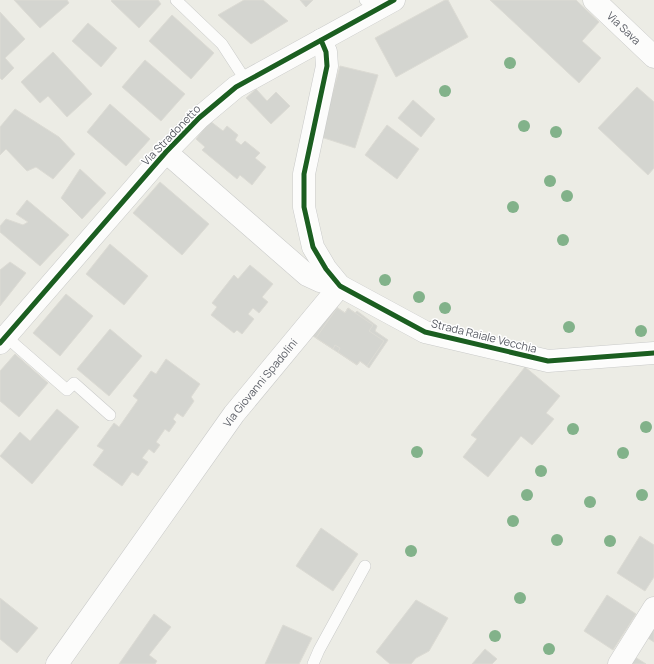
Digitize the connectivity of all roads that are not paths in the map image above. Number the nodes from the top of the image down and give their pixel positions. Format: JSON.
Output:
{"nodes":[{"id":1,"x":176,"y":0,"type":"edge"},
{"id":2,"x":594,"y":0,"type":"edge"},
{"id":3,"x":379,"y":3,"type":"edge"},
{"id":4,"x":321,"y":40,"type":"junction"},
{"id":5,"x":654,"y":57,"type":"edge"},
{"id":6,"x":246,"y":81,"type":"junction"},
{"id":7,"x":166,"y":152,"type":"junction"},
{"id":8,"x":310,"y":232,"type":"junction"},
{"id":9,"x":280,"y":252,"type":"junction"},
{"id":10,"x":340,"y":286,"type":"junction"},
{"id":11,"x":2,"y":337,"type":"edge"},
{"id":12,"x":654,"y":353,"type":"edge"},
{"id":13,"x":110,"y":415,"type":"dead end"},
{"id":14,"x":365,"y":566,"type":"dead end"},
{"id":15,"x":654,"y":608,"type":"edge"},
{"id":16,"x":58,"y":664,"type":"edge"},
{"id":17,"x":313,"y":664,"type":"edge"},
{"id":18,"x":619,"y":664,"type":"edge"}],
"edges":[{"from":1,"to":6,"type":"lane"},
{"from":2,"to":5,"type":"street","name":"Via Sava"},
{"from":3,"to":4,"type":"street","name":"Via Stradonetto"},
{"from":4,"to":6,"type":"street","name":"Via Stradonetto"},
{"from":4,"to":8,"type":"street","name":"Strada Raiale Vecchia"},
{"from":6,"to":7,"type":"street","name":"Via Stradonetto"},
{"from":7,"to":9,"type":"street"},
{"from":7,"to":11,"type":"street","name":"Via Stradonetto"},
{"from":8,"to":9,"type":"street"},
{"from":8,"to":10,"type":"street","name":"Strada Raiale Vecchia"},
{"from":9,"to":10,"type":"street"},
{"from":10,"to":12,"type":"street","name":"Strada Raiale Vecchia"},
{"from":10,"to":16,"type":"street","name":"Via Giovanni Spadolini"},
{"from":11,"to":13,"type":"lane","name":"Via Stradonetto"},
{"from":14,"to":17,"type":"lane"},
{"from":15,"to":18,"type":"street"}]}
